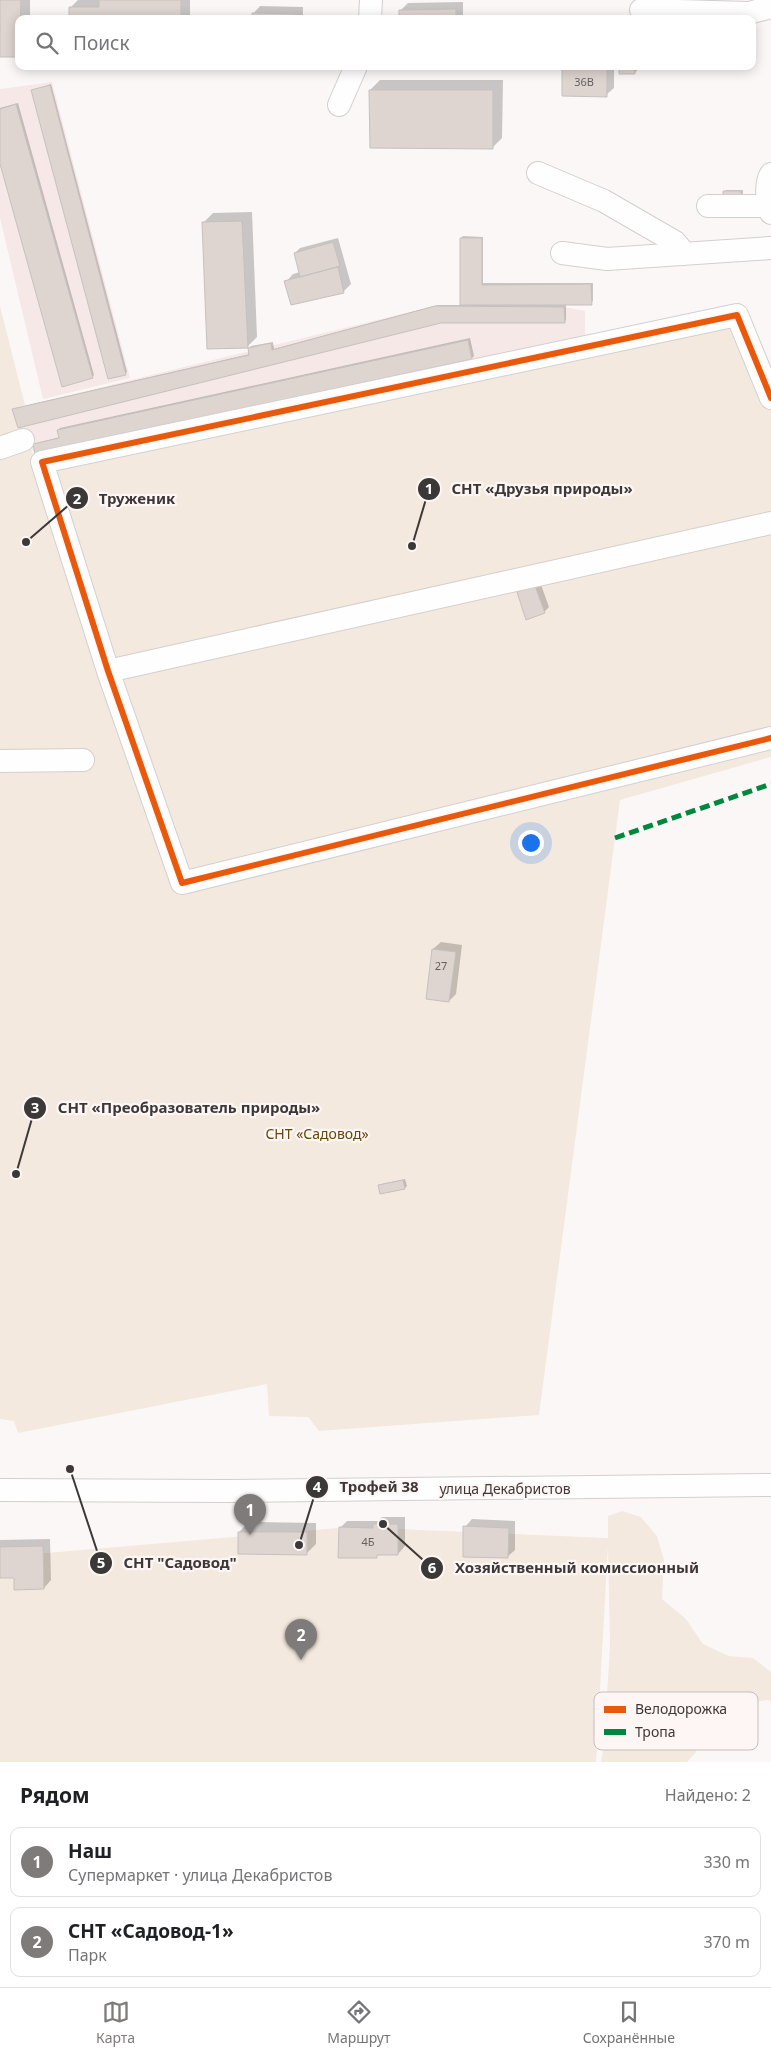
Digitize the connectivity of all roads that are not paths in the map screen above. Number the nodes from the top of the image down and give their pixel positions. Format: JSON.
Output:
{"nodes":[{"id":1,"x":371,"y":0,"type":"edge"},
{"id":2,"x":771,"y":7,"type":"edge"},
{"id":3,"x":641,"y":10,"type":"dead end"},
{"id":4,"x":370,"y":15,"type":"edge"},
{"id":5,"x":354,"y":70,"type":"edge"},
{"id":6,"x":339,"y":105,"type":"dead end"},
{"id":7,"x":538,"y":172,"type":"dead end"},
{"id":8,"x":771,"y":174,"type":"edge"},
{"id":9,"x":708,"y":206,"type":"dead end"},
{"id":10,"x":770,"y":210,"type":"edge"},
{"id":11,"x":771,"y":248,"type":"edge"},
{"id":12,"x":562,"y":253,"type":"dead end"},
{"id":13,"x":685,"y":254,"type":"junction"},
{"id":14,"x":771,"y":398,"type":"edge"},
{"id":15,"x":23,"y":440,"type":"dead end"},
{"id":16,"x":0,"y":448,"type":"edge"},
{"id":17,"x":771,"y":522,"type":"edge"},
{"id":18,"x":108,"y":671,"type":"junction"},
{"id":19,"x":771,"y":738,"type":"edge"},
{"id":20,"x":83,"y":760,"type":"dead end"},
{"id":21,"x":0,"y":761,"type":"edge"},
{"id":22,"x":771,"y":1486,"type":"edge"},
{"id":23,"x":0,"y":1490,"type":"edge"}],
"edges":[{"from":1,"to":4,"type":"street"},
{"from":2,"to":3,"type":"street"},
{"from":5,"to":6,"type":"street"},
{"from":7,"to":13,"type":"street"},
{"from":8,"to":10,"type":"street"},
{"from":9,"to":10,"type":"street"},
{"from":11,"to":13,"type":"street"},
{"from":12,"to":13,"type":"street"},
{"from":14,"to":18,"type":"street"},
{"from":15,"to":16,"type":"street"},
{"from":17,"to":18,"type":"street"},
{"from":18,"to":19,"type":"street"},
{"from":20,"to":21,"type":"street"},
{"from":22,"to":23,"type":"street","name":"улица Декабристов"}]}
